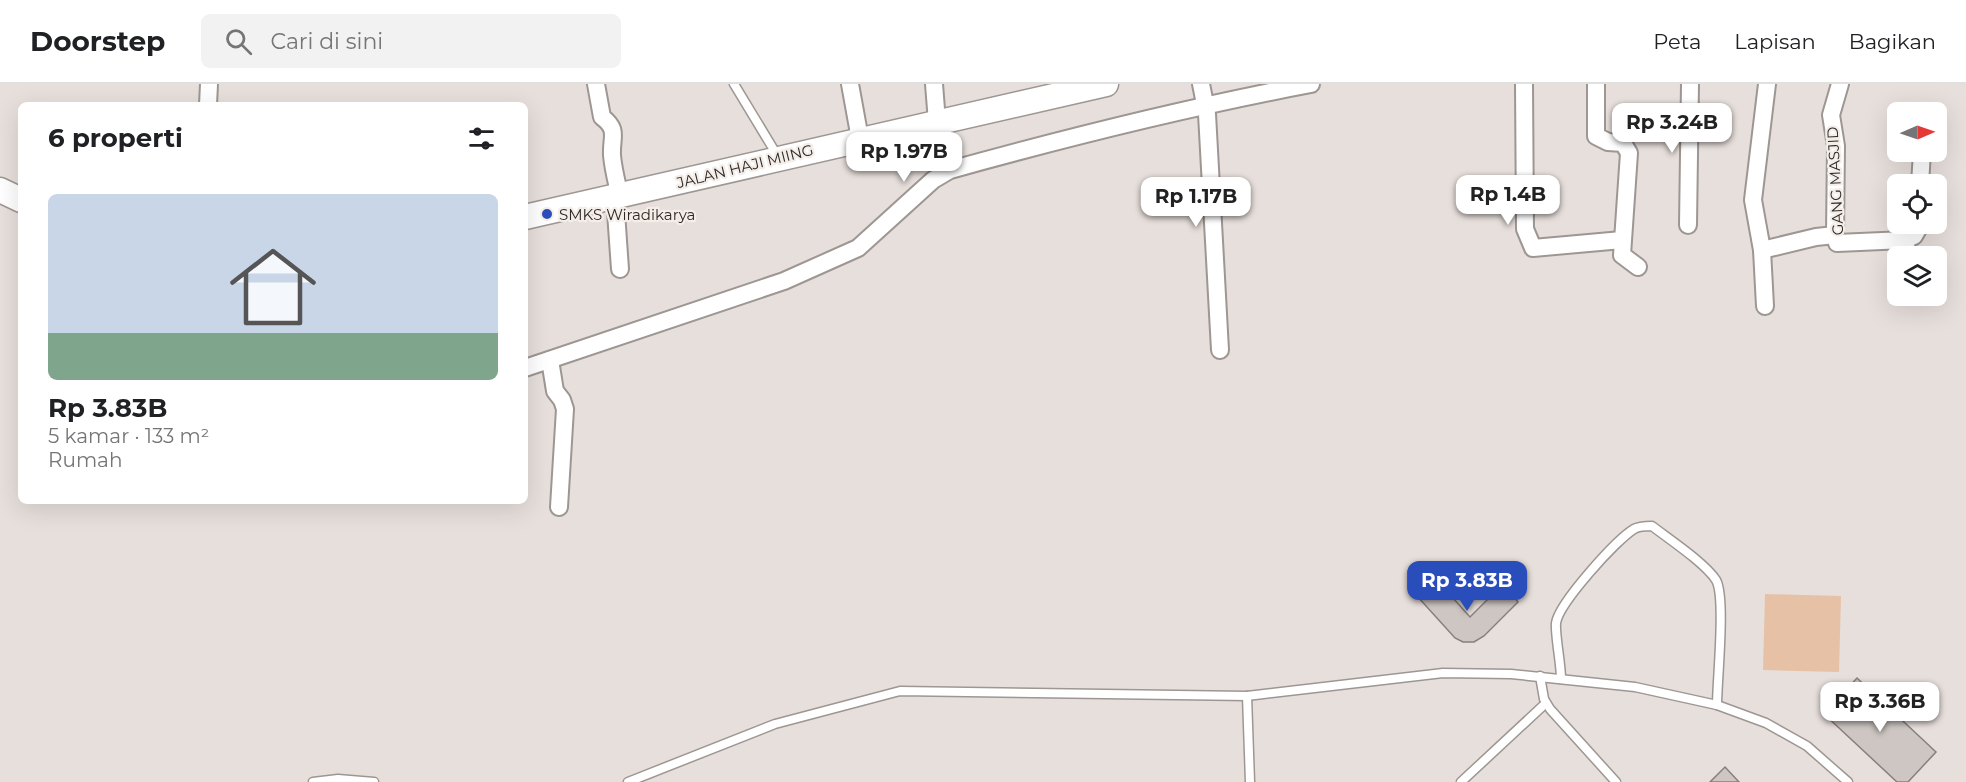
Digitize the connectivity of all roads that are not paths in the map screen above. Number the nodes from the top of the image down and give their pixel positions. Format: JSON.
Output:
{"nodes":[{"id":1,"x":209,"y":84,"type":"edge"},
{"id":2,"x":596,"y":84,"type":"edge"},
{"id":3,"x":734,"y":84,"type":"edge"},
{"id":4,"x":850,"y":84,"type":"edge"},
{"id":5,"x":933,"y":84,"type":"edge"},
{"id":6,"x":1202,"y":84,"type":"edge"},
{"id":7,"x":1311,"y":84,"type":"edge"},
{"id":8,"x":1524,"y":84,"type":"edge"},
{"id":9,"x":1596,"y":84,"type":"edge"},
{"id":10,"x":1690,"y":84,"type":"edge"},
{"id":11,"x":1767,"y":84,"type":"edge"},
{"id":12,"x":1840,"y":84,"type":"edge"},
{"id":13,"x":1101,"y":85,"type":"edge"},
{"id":14,"x":208,"y":102,"type":"edge"},
{"id":15,"x":1205,"y":104,"type":"junction"},
{"id":16,"x":937,"y":122,"type":"junction"},
{"id":17,"x":860,"y":139,"type":"junction"},
{"id":18,"x":779,"y":158,"type":"junction"},
{"id":19,"x":0,"y":190,"type":"edge"},
{"id":20,"x":618,"y":197,"type":"junction"},
{"id":21,"x":18,"y":199,"type":"edge"},
{"id":22,"x":528,"y":216,"type":"edge"},
{"id":23,"x":1688,"y":225,"type":"dead end"},
{"id":24,"x":1836,"y":239,"type":"junction"},
{"id":25,"x":1622,"y":240,"type":"junction"},
{"id":26,"x":1890,"y":246,"type":"edge"},
{"id":27,"x":1762,"y":250,"type":"junction"},
{"id":28,"x":1638,"y":267,"type":"dead end"},
{"id":29,"x":620,"y":269,"type":"dead end"},
{"id":30,"x":1765,"y":306,"type":"dead end"},
{"id":31,"x":1220,"y":350,"type":"dead end"},
{"id":32,"x":550,"y":360,"type":"junction"},
{"id":33,"x":528,"y":367,"type":"edge"},
{"id":34,"x":559,"y":507,"type":"dead end"},
{"id":35,"x":1540,"y":676,"type":"junction"},
{"id":36,"x":1562,"y":679,"type":"junction"},
{"id":37,"x":1247,"y":696,"type":"junction"},
{"id":38,"x":1546,"y":703,"type":"junction"},
{"id":39,"x":1717,"y":705,"type":"junction"},
{"id":40,"x":313,"y":782,"type":"edge"},
{"id":41,"x":374,"y":782,"type":"edge"},
{"id":42,"x":628,"y":782,"type":"edge"},
{"id":43,"x":1250,"y":782,"type":"edge"},
{"id":44,"x":1461,"y":782,"type":"edge"},
{"id":45,"x":1616,"y":782,"type":"edge"},
{"id":46,"x":1848,"y":782,"type":"edge"}],
"edges":[{"from":1,"to":14,"type":"street"},
{"from":2,"to":20,"type":"street"},
{"from":3,"to":18,"type":"lane"},
{"from":4,"to":17,"type":"street"},
{"from":5,"to":16,"type":"street"},
{"from":6,"to":15,"type":"street"},
{"from":7,"to":15,"type":"street"},
{"from":8,"to":25,"type":"street"},
{"from":9,"to":25,"type":"street"},
{"from":10,"to":23,"type":"street"},
{"from":11,"to":27,"type":"street"},
{"from":12,"to":24,"type":"street","name":"GANG MASJID"},
{"from":13,"to":16,"type":"main road","name":"JALAN HAJI MIING"},
{"from":15,"to":31,"type":"street"},
{"from":15,"to":32,"type":"street"},
{"from":16,"to":17,"type":"main road","name":"JALAN HAJI MIING"},
{"from":17,"to":18,"type":"main road","name":"JALAN HAJI MIING"},
{"from":18,"to":20,"type":"main road","name":"JALAN HAJI MIING"},
{"from":19,"to":21,"type":"main road"},
{"from":20,"to":22,"type":"main road","name":"JALAN HAJI MIING"},
{"from":20,"to":29,"type":"street"},
{"from":24,"to":26,"type":"street"},
{"from":24,"to":27,"type":"street"},
{"from":25,"to":28,"type":"street"},
{"from":27,"to":30,"type":"street"},
{"from":32,"to":33,"type":"street"},
{"from":32,"to":34,"type":"street"},
{"from":35,"to":36,"type":"lane"},
{"from":35,"to":37,"type":"lane"},
{"from":35,"to":38,"type":"lane"},
{"from":36,"to":39,"type":"lane"},
{"from":36,"to":39,"type":"lane"},
{"from":37,"to":42,"type":"lane"},
{"from":37,"to":43,"type":"lane"},
{"from":38,"to":44,"type":"lane"},
{"from":38,"to":45,"type":"lane"},
{"from":39,"to":46,"type":"lane"},
{"from":40,"to":41,"type":"lane"}]}
